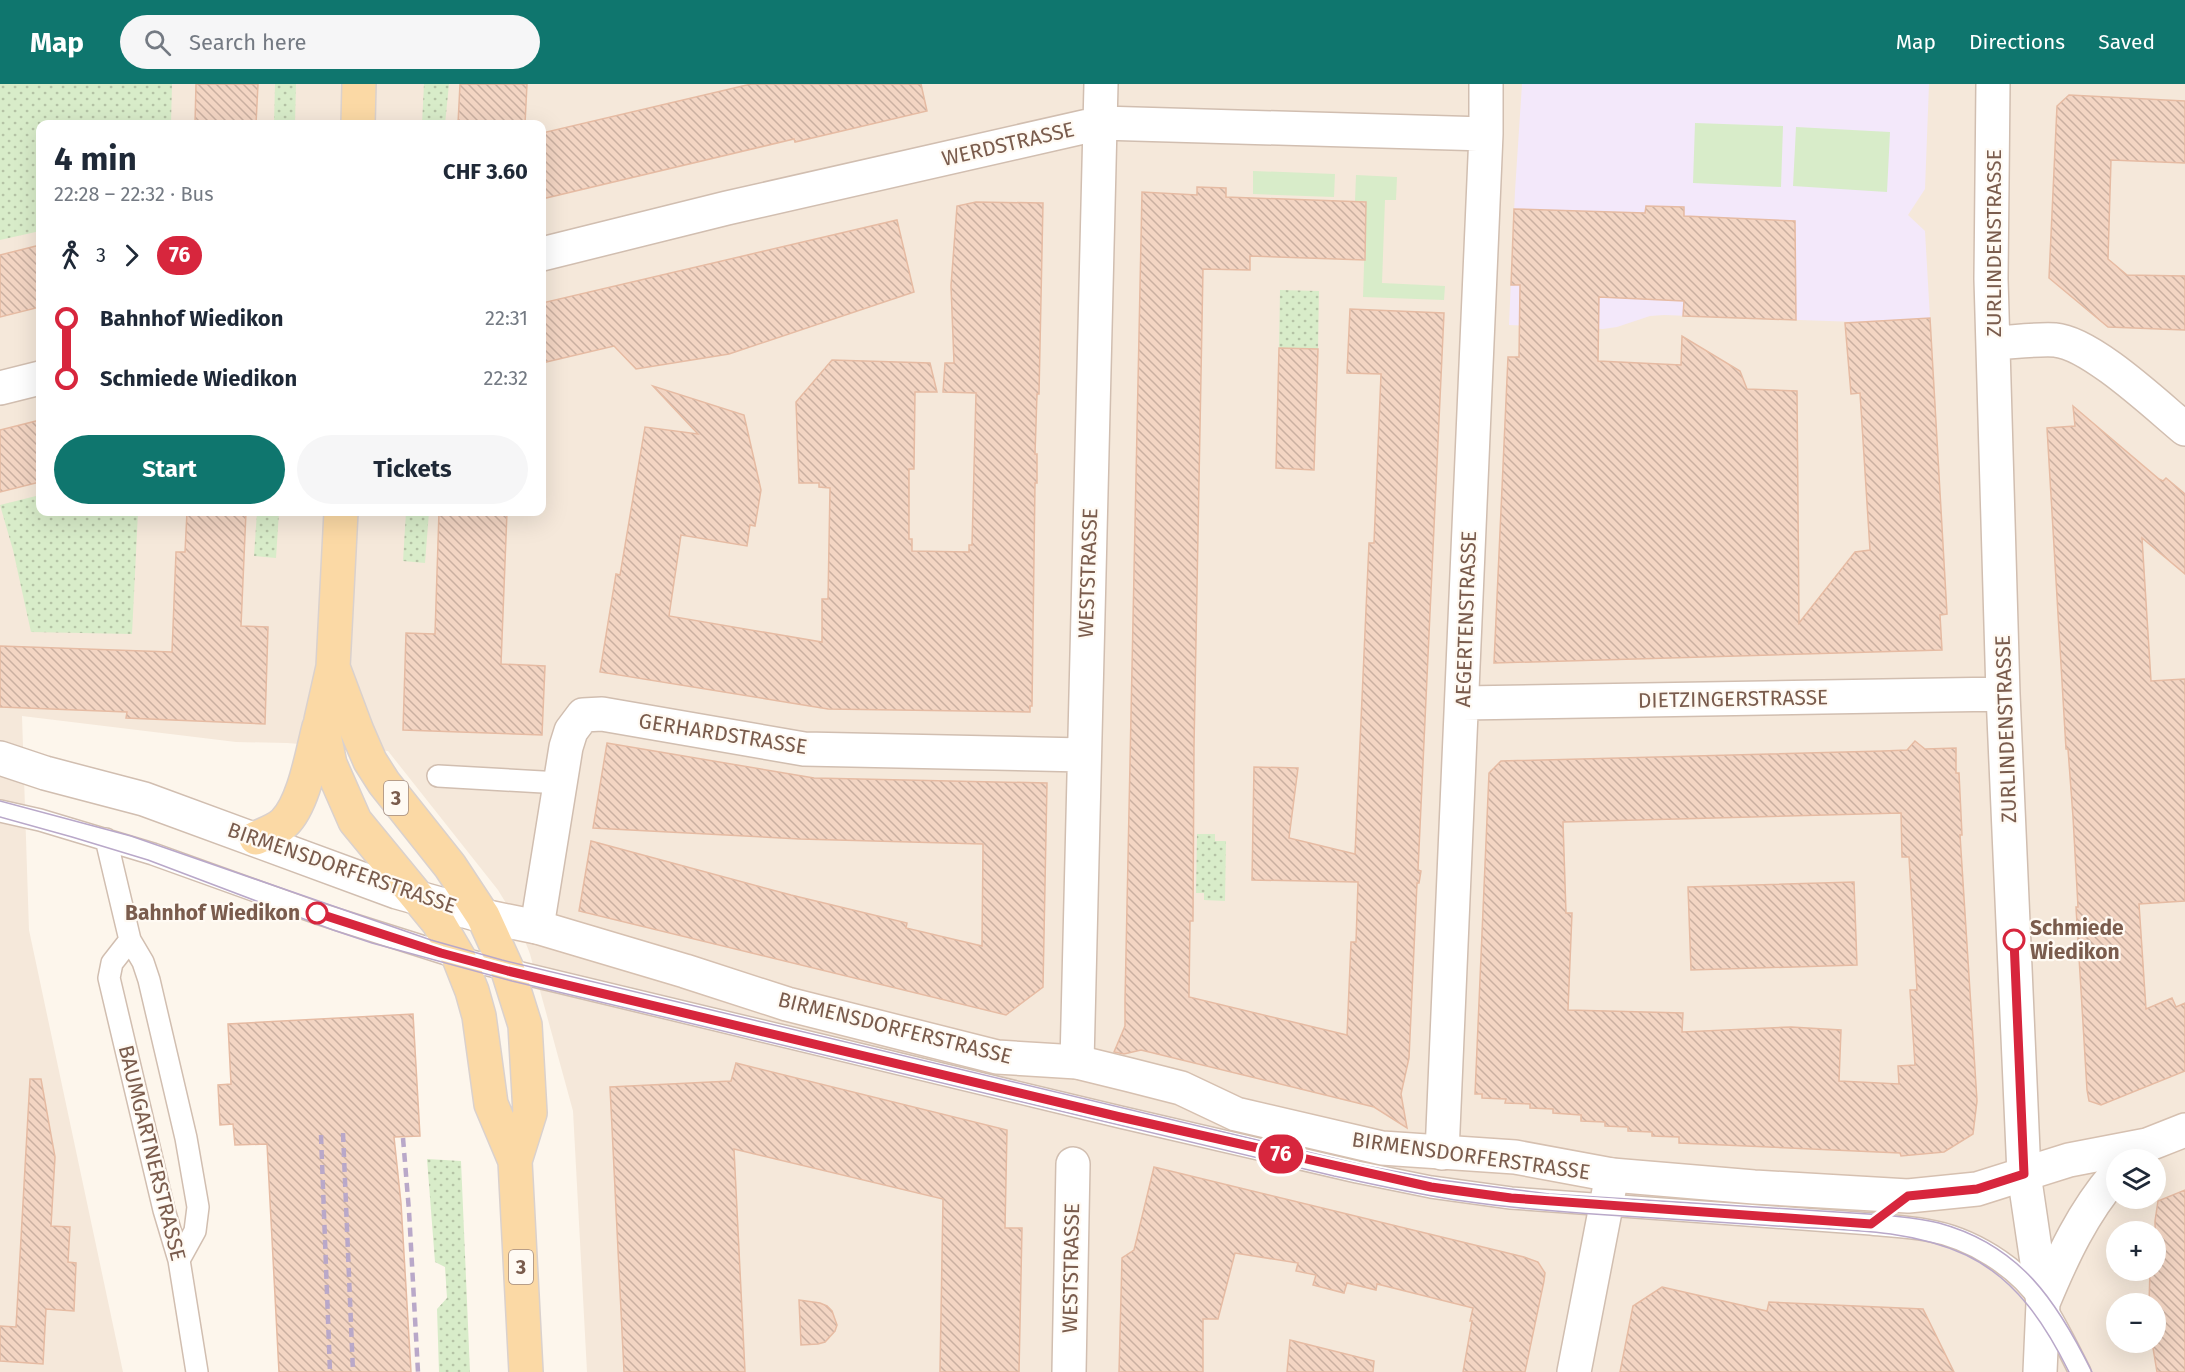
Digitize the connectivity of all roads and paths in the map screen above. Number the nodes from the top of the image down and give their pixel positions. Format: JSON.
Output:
{"nodes":[{"id":1,"x":359,"y":84,"type":"edge"},
{"id":2,"x":1101,"y":84,"type":"edge"},
{"id":3,"x":1486,"y":84,"type":"edge"},
{"id":4,"x":1994,"y":84,"type":"edge"},
{"id":5,"x":358,"y":120,"type":"edge"},
{"id":6,"x":1101,"y":123,"type":"junction"},
{"id":7,"x":1486,"y":134,"type":"junction"},
{"id":8,"x":546,"y":253,"type":"edge"},
{"id":9,"x":1994,"y":343,"type":"junction"},
{"id":10,"x":36,"y":379,"type":"edge"},
{"id":11,"x":0,"y":388,"type":"edge"},
{"id":12,"x":2185,"y":429,"type":"edge"},
{"id":13,"x":341,"y":516,"type":"edge"},
{"id":14,"x":333,"y":667,"type":"junction"},
{"id":15,"x":2003,"y":694,"type":"junction"},
{"id":16,"x":1463,"y":704,"type":"junction"},
{"id":17,"x":321,"y":720,"type":"junction"},
{"id":18,"x":1083,"y":754,"type":"junction"},
{"id":19,"x":0,"y":758,"type":"edge"},
{"id":20,"x":438,"y":776,"type":"dead end"},
{"id":21,"x":560,"y":783,"type":"junction"},
{"id":22,"x":0,"y":811,"type":"edge"},
{"id":23,"x":256,"y":838,"type":"junction"},
{"id":24,"x":106,"y":839,"type":"junction"},
{"id":25,"x":420,"y":899,"type":"junction"},
{"id":26,"x":483,"y":916,"type":"junction"},
{"id":27,"x":537,"y":927,"type":"junction"},
{"id":28,"x":130,"y":940,"type":"junction"},
{"id":29,"x":459,"y":958,"type":"junction"},
{"id":30,"x":508,"y":971,"type":"junction"},
{"id":31,"x":1077,"y":1062,"type":"junction"},
{"id":32,"x":2185,"y":1130,"type":"edge"},
{"id":33,"x":2146,"y":1149,"type":"edge"},
{"id":34,"x":1442,"y":1153,"type":"junction"},
{"id":35,"x":2106,"y":1156,"type":"edge"},
{"id":36,"x":515,"y":1161,"type":"junction"},
{"id":37,"x":1073,"y":1164,"type":"dead end"},
{"id":38,"x":2024,"y":1174,"type":"junction"},
{"id":39,"x":2106,"y":1187,"type":"edge"},
{"id":40,"x":1610,"y":1191,"type":"junction"},
{"id":41,"x":1908,"y":1196,"type":"junction"},
{"id":42,"x":1871,"y":1224,"type":"junction"},
{"id":43,"x":179,"y":1260,"type":"junction"},
{"id":44,"x":2043,"y":1303,"type":"junction"},
{"id":45,"x":197,"y":1372,"type":"edge"},
{"id":46,"x":526,"y":1372,"type":"edge"},
{"id":47,"x":1069,"y":1372,"type":"edge"},
{"id":48,"x":1574,"y":1372,"type":"edge"},
{"id":49,"x":2040,"y":1372,"type":"edge"},
{"id":50,"x":2080,"y":1372,"type":"edge"}],
"edges":[{"from":1,"to":5,"type":"main road"},
{"from":2,"to":6,"type":"street","name":"WESTSTRASSE"},
{"from":3,"to":7,"type":"street","name":"AEGERTENSTRASSE"},
{"from":4,"to":9,"type":"street","name":"ZURLINDENSTRASSE"},
{"from":6,"to":7,"type":"street","name":"WERDSTRASSE"},
{"from":6,"to":8,"type":"street","name":"WERDSTRASSE"},
{"from":6,"to":18,"type":"street","name":"WESTSTRASSE"},
{"from":7,"to":16,"type":"street","name":"AEGERTENSTRASSE"},
{"from":9,"to":12,"type":"street"},
{"from":9,"to":15,"type":"street","name":"ZURLINDENSTRASSE"},
{"from":10,"to":11,"type":"street"},
{"from":13,"to":14,"type":"main road","number":"3"},
{"from":14,"to":17,"type":"main road"},
{"from":14,"to":26,"type":"main road","number":"3"},
{"from":15,"to":16,"type":"street","name":"DIETZINGERSTRASSE"},
{"from":15,"to":38,"type":"street","name":"ZURLINDENSTRASSE"},
{"from":16,"to":34,"type":"street","name":"AEGERTENSTRASSE"},
{"from":17,"to":23,"type":"main road"},
{"from":17,"to":25,"type":"main road","number":"3"},
{"from":18,"to":21,"type":"street","name":"GERHARDSTRASSE"},
{"from":18,"to":31,"type":"street","name":"WESTSTRASSE"},
{"from":19,"to":23,"type":"street","name":"BIRMENSDORFERSTRASSE"},
{"from":20,"to":21,"type":"lane"},
{"from":21,"to":27,"type":"street","name":"GERHARDSTRASSE"},
{"from":22,"to":24,"type":"lane","name":"BIRMENSDORFERSTRASSE"},
{"from":23,"to":25,"type":"street","name":"BIRMENSDORFERSTRASSE"},
{"from":24,"to":28,"type":"lane"},
{"from":24,"to":29,"type":"lane","name":"BIRMENSDORFERSTRASSE"},
{"from":25,"to":26,"type":"street","name":"BIRMENSDORFERSTRASSE"},
{"from":25,"to":29,"type":"main road","number":"3"},
{"from":26,"to":27,"type":"street","name":"BIRMENSDORFERSTRASSE"},
{"from":26,"to":30,"type":"main road","number":"3"},
{"from":27,"to":31,"type":"street","name":"BIRMENSDORFERSTRASSE"},
{"from":28,"to":43,"type":"lane"},
{"from":28,"to":43,"type":"lane","name":"BAUMGARTNERSTRASSE"},
{"from":29,"to":30,"type":"lane","name":"BIRMENSDORFERSTRASSE"},
{"from":29,"to":36,"type":"main road","number":"3"},
{"from":30,"to":36,"type":"main road","number":"3"},
{"from":30,"to":40,"type":"lane","name":"BIRMENSDORFERSTRASSE"},
{"from":31,"to":34,"type":"street","name":"BIRMENSDORFERSTRASSE"},
{"from":32,"to":33,"type":"street","name":"BIRMENSDORFERSTRASSE"},
{"from":34,"to":40,"type":"street","name":"BIRMENSDORFERSTRASSE"},
{"from":35,"to":38,"type":"street","name":"BIRMENSDORFERSTRASSE"},
{"from":36,"to":46,"type":"main road","number":"3"},
{"from":37,"to":47,"type":"street","name":"WESTSTRASSE"},
{"from":38,"to":41,"type":"street","name":"BIRMENSDORFERSTRASSE"},
{"from":38,"to":44,"type":"street","name":"ZURLINDENSTRASSE"},
{"from":39,"to":44,"type":"street"},
{"from":40,"to":41,"type":"street","name":"BIRMENSDORFERSTRASSE"},
{"from":40,"to":42,"type":"lane","name":"BIRMENSDORFERSTRASSE"},
{"from":40,"to":48,"type":"street"},
{"from":41,"to":42,"type":"lane"},
{"from":42,"to":44,"type":"lane","name":"BIRMENSDORFERSTRASSE"},
{"from":43,"to":45,"type":"lane","name":"BAUMGARTNERSTRASSE"},
{"from":44,"to":49,"type":"street","name":"ZURLINDENSTRASSE"},
{"from":44,"to":50,"type":"lane","name":"BIRMENSDORFERSTRASSE"}]}
